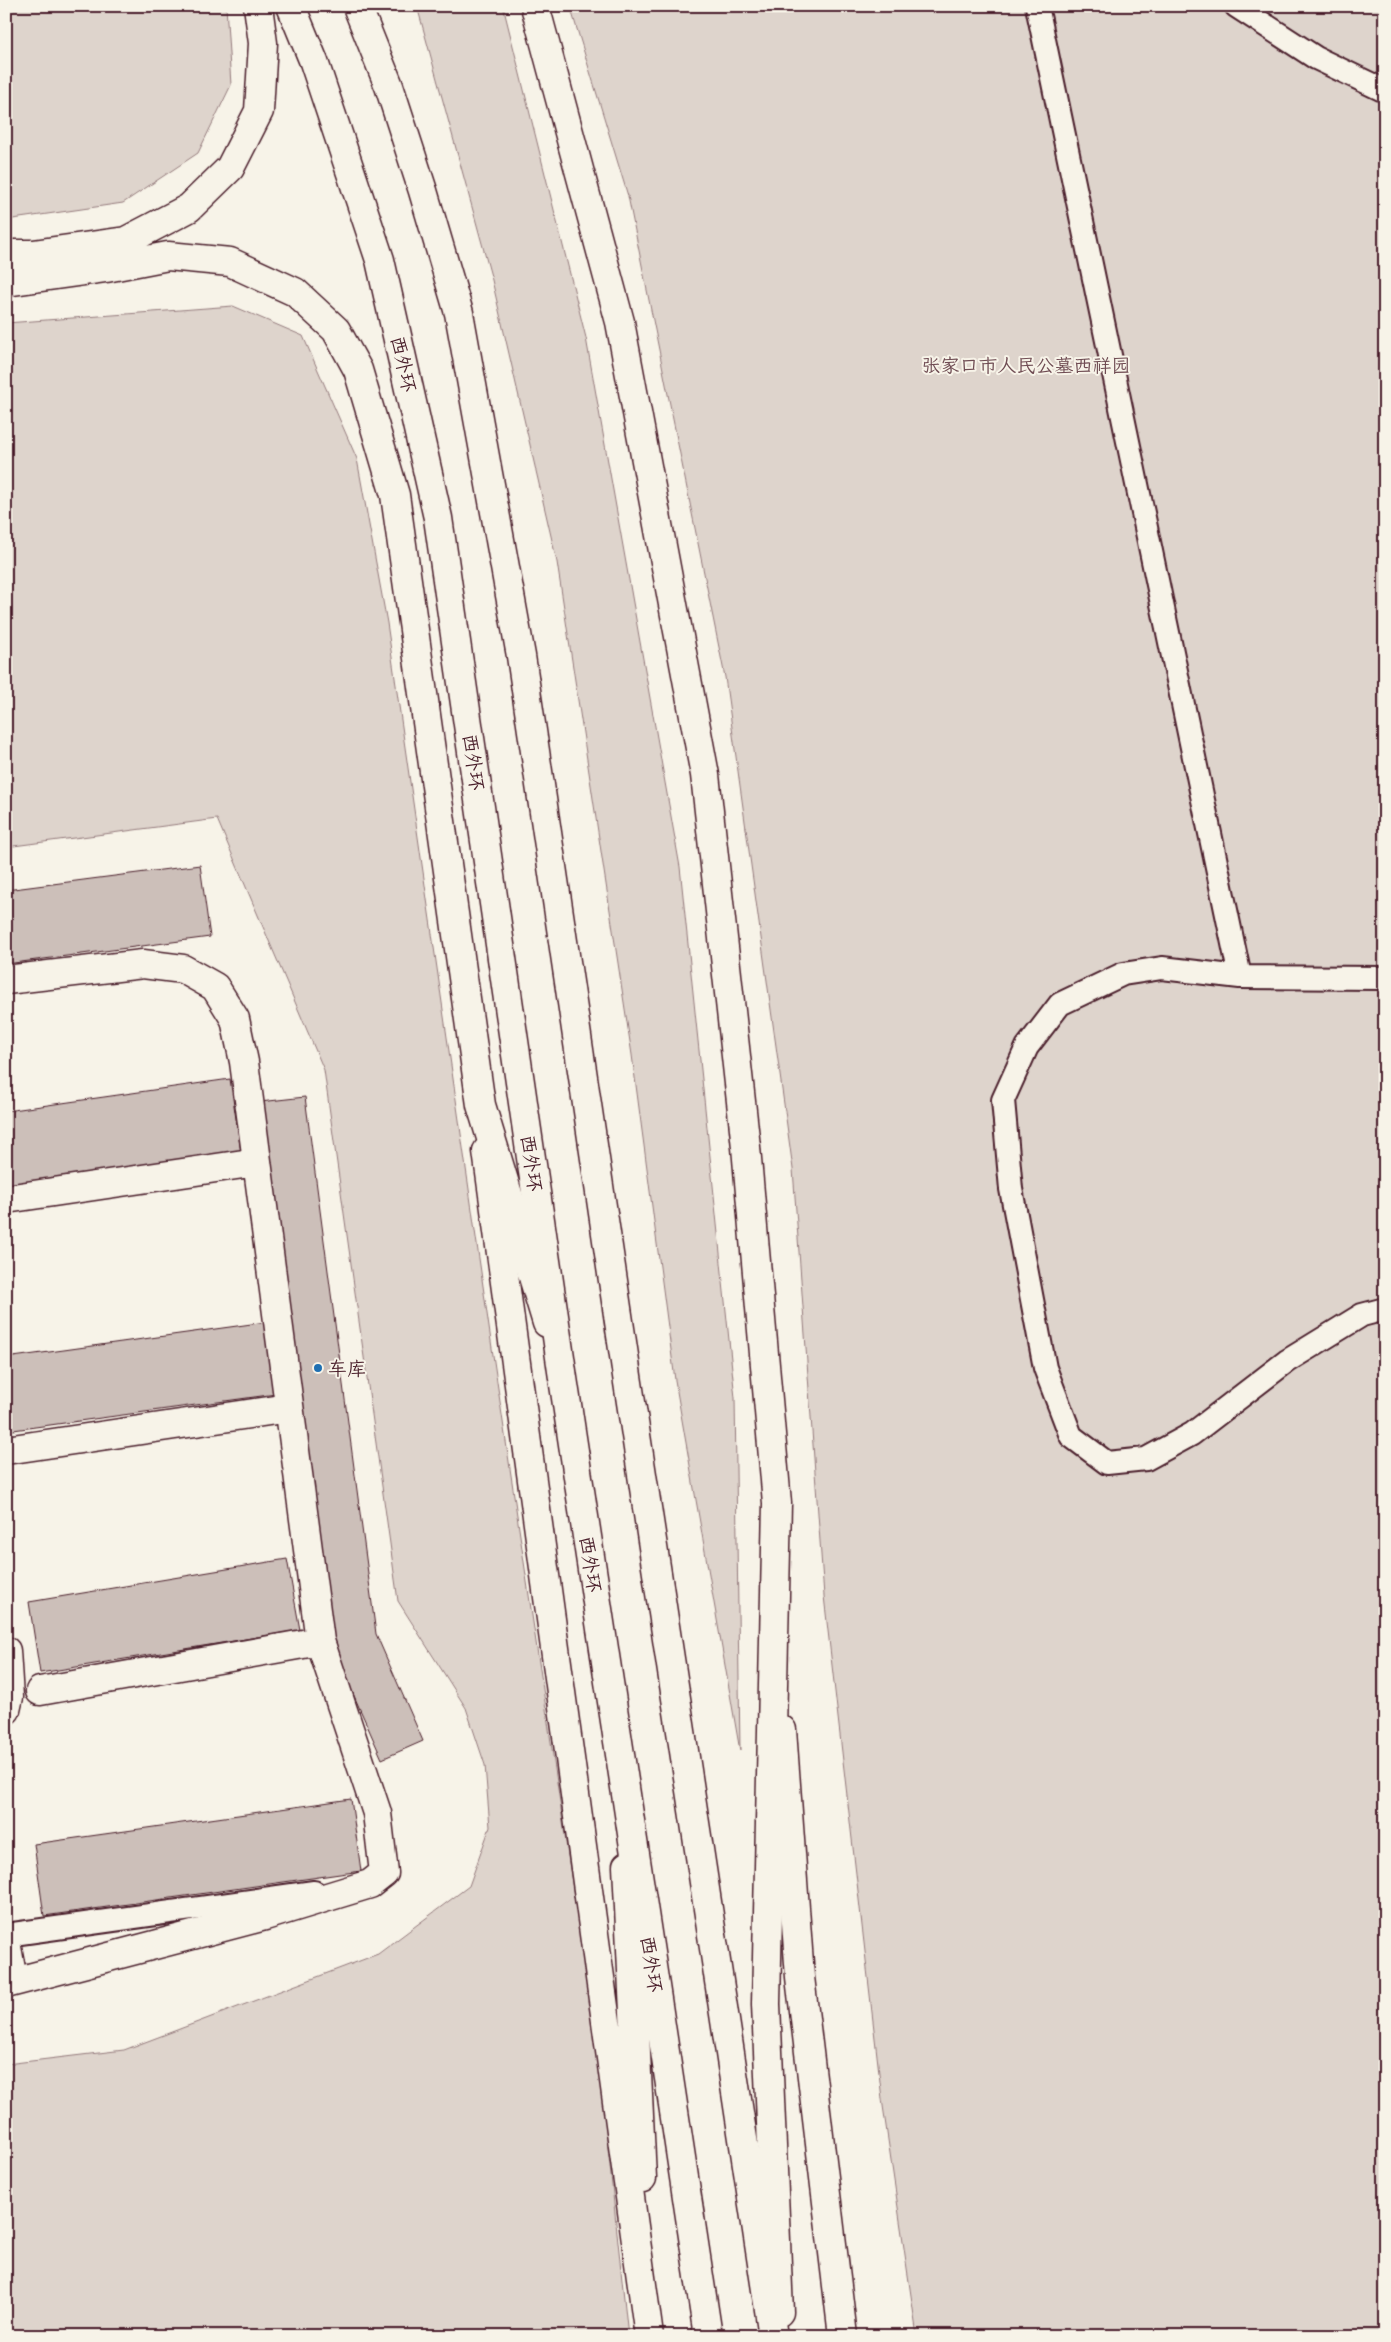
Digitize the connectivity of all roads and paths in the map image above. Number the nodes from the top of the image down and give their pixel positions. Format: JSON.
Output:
{"nodes":[{"id":1,"x":258,"y":6,"type":"edge"},
{"id":2,"x":291,"y":6,"type":"edge"},
{"id":3,"x":357,"y":6,"type":"edge"},
{"id":4,"x":535,"y":6,"type":"edge"},
{"id":5,"x":1037,"y":6,"type":"edge"},
{"id":6,"x":1236,"y":6,"type":"edge"},
{"id":7,"x":1385,"y":91,"type":"edge"},
{"id":8,"x":6,"y":254,"type":"edge"},
{"id":9,"x":6,"y":282,"type":"edge"},
{"id":10,"x":1240,"y":977,"type":"junction"},
{"id":11,"x":1385,"y":978,"type":"edge"},
{"id":12,"x":6,"y":980,"type":"edge"},
{"id":13,"x":481,"y":1105,"type":"junction"},
{"id":14,"x":257,"y":1162,"type":"junction"},
{"id":15,"x":6,"y":1199,"type":"edge"},
{"id":16,"x":1385,"y":1309,"type":"edge"},
{"id":17,"x":563,"y":1378,"type":"junction"},
{"id":18,"x":289,"y":1408,"type":"junction"},
{"id":19,"x":6,"y":1450,"type":"edge"},
{"id":20,"x":776,"y":1632,"type":"junction"},
{"id":21,"x":320,"y":1641,"type":"junction"},
{"id":22,"x":6,"y":1651,"type":"edge"},
{"id":23,"x":40,"y":1691,"type":"dead end"},
{"id":24,"x":7,"y":1701,"type":"edge"},
{"id":25,"x":622,"y":1770,"type":"junction"},
{"id":26,"x":370,"y":1884,"type":"junction"},
{"id":27,"x":6,"y":1935,"type":"edge"},
{"id":28,"x":6,"y":1942,"type":"edge"},
{"id":29,"x":10,"y":1982,"type":"edge"},
{"id":30,"x":650,"y":2336,"type":"edge"},
{"id":31,"x":708,"y":2336,"type":"edge"},
{"id":32,"x":773,"y":2336,"type":"edge"},
{"id":33,"x":780,"y":2336,"type":"edge"},
{"id":34,"x":843,"y":2336,"type":"edge"}],
"edges":[{"from":1,"to":8,"type":"main road"},
{"from":2,"to":17,"type":"main road","name":"西外环"},
{"from":3,"to":32,"type":"main road"},
{"from":4,"to":20,"type":"main road"},
{"from":5,"to":10,"type":"lane"},
{"from":6,"to":7,"type":"lane"},
{"from":9,"to":13,"type":"main road"},
{"from":10,"to":11,"type":"lane"},
{"from":10,"to":16,"type":"lane"},
{"from":12,"to":14,"type":"main road"},
{"from":13,"to":17,"type":"main road"},
{"from":13,"to":30,"type":"main road"},
{"from":14,"to":15,"type":"main road"},
{"from":14,"to":18,"type":"main road"},
{"from":17,"to":25,"type":"main road","name":"西外环"},
{"from":18,"to":19,"type":"main road"},
{"from":18,"to":21,"type":"main road"},
{"from":20,"to":33,"type":"main road"},
{"from":20,"to":34,"type":"main road"},
{"from":21,"to":23,"type":"main road"},
{"from":21,"to":26,"type":"main road"},
{"from":22,"to":24,"type":"main road"},
{"from":25,"to":30,"type":"main road"},
{"from":25,"to":31,"type":"main road","name":"西外环"},
{"from":26,"to":27,"type":"lane"},
{"from":26,"to":29,"type":"main road"},
{"from":28,"to":29,"type":"main road"}]}
